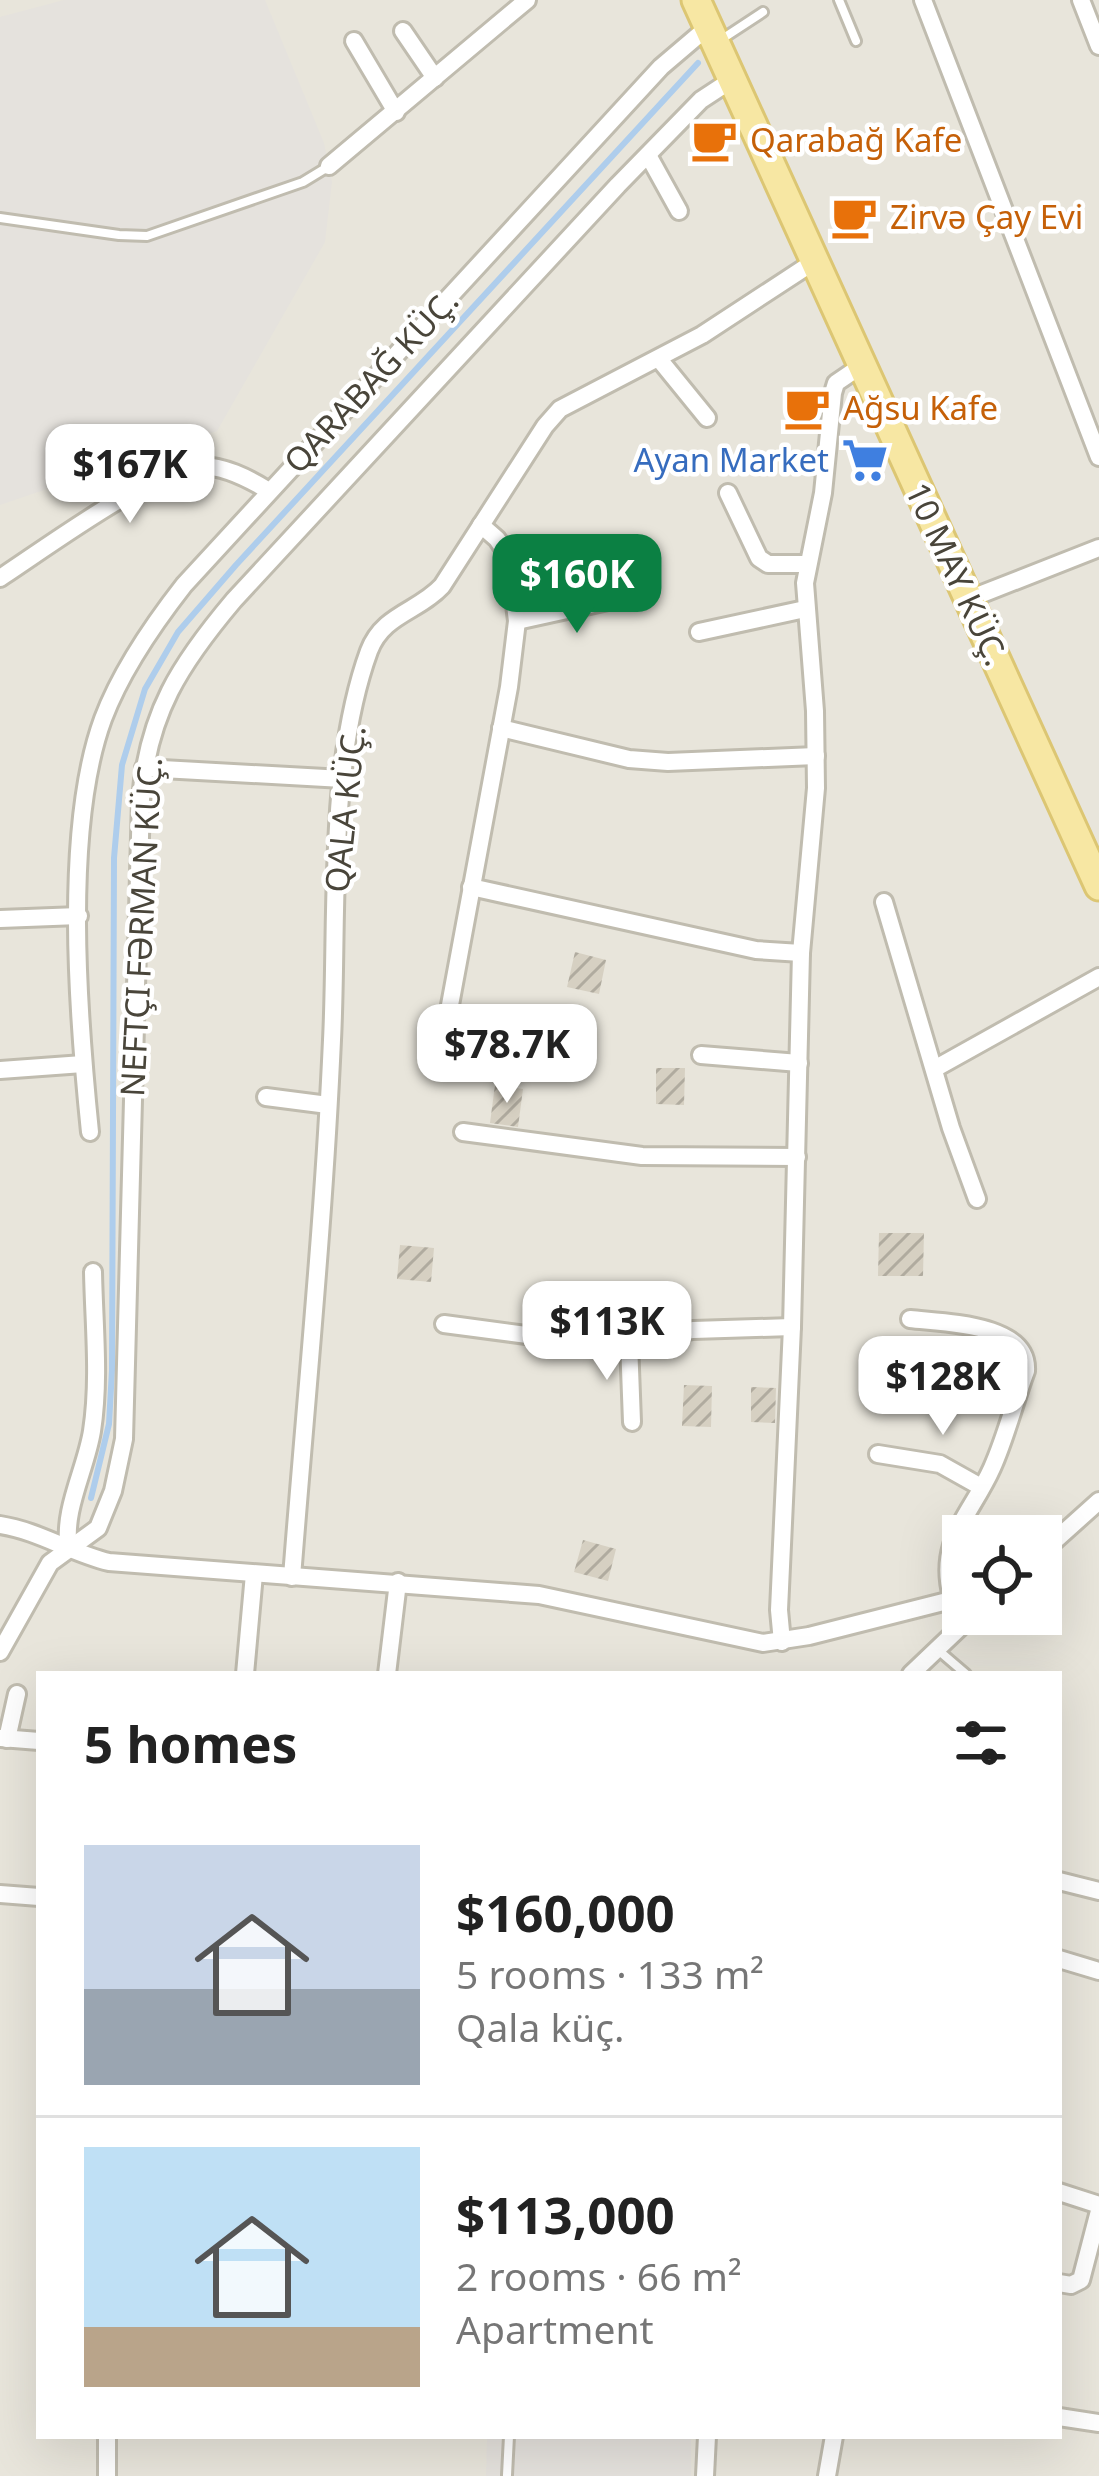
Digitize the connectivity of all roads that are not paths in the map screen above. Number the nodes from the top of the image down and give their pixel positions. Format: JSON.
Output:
{"nodes":[{"id":1,"x":527,"y":0,"type":"edge"},
{"id":2,"x":839,"y":0,"type":"edge"},
{"id":3,"x":923,"y":0,"type":"edge"},
{"id":4,"x":1081,"y":0,"type":"edge"},
{"id":5,"x":763,"y":12,"type":"dead end"},
{"id":6,"x":704,"y":14,"type":"edge"},
{"id":7,"x":403,"y":31,"type":"dead end"},
{"id":8,"x":354,"y":41,"type":"dead end"},
{"id":9,"x":856,"y":41,"type":"dead end"},
{"id":10,"x":1099,"y":46,"type":"edge"},
{"id":11,"x":435,"y":78,"type":"junction"},
{"id":12,"x":733,"y":79,"type":"junction"},
{"id":13,"x":396,"y":112,"type":"junction"},
{"id":14,"x":648,"y":155,"type":"junction"},
{"id":15,"x":329,"y":166,"type":"joint"},
{"id":16,"x":679,"y":211,"type":"dead end"},
{"id":17,"x":0,"y":218,"type":"edge"},
{"id":18,"x":815,"y":261,"type":"junction"},
{"id":19,"x":659,"y":358,"type":"junction"},
{"id":20,"x":862,"y":366,"type":"junction"},
{"id":21,"x":707,"y":418,"type":"dead end"},
{"id":22,"x":1099,"y":457,"type":"edge"},
{"id":23,"x":269,"y":491,"type":"junction"},
{"id":24,"x":728,"y":493,"type":"dead end"},
{"id":25,"x":481,"y":525,"type":"junction"},
{"id":26,"x":1099,"y":548,"type":"edge"},
{"id":27,"x":806,"y":564,"type":"junction"},
{"id":28,"x":0,"y":578,"type":"edge"},
{"id":29,"x":626,"y":597,"type":"dead end"},
{"id":30,"x":969,"y":598,"type":"junction"},
{"id":31,"x":805,"y":608,"type":"junction"},
{"id":32,"x":517,"y":621,"type":"junction"},
{"id":33,"x":699,"y":632,"type":"dead end"},
{"id":34,"x":501,"y":728,"type":"junction"},
{"id":35,"x":816,"y":757,"type":"junction"},
{"id":36,"x":144,"y":768,"type":"junction"},
{"id":37,"x":343,"y":779,"type":"junction"},
{"id":38,"x":1099,"y":886,"type":"edge"},
{"id":39,"x":471,"y":887,"type":"junction"},
{"id":40,"x":884,"y":902,"type":"dead end"},
{"id":41,"x":79,"y":916,"type":"junction"},
{"id":42,"x":0,"y":919,"type":"edge"},
{"id":43,"x":801,"y":953,"type":"junction"},
{"id":44,"x":1099,"y":977,"type":"edge"},
{"id":45,"x":485,"y":1051,"type":"dead end"},
{"id":46,"x":701,"y":1055,"type":"dead end"},
{"id":47,"x":799,"y":1063,"type":"junction"},
{"id":48,"x":83,"y":1064,"type":"junction"},
{"id":49,"x":936,"y":1068,"type":"junction"},
{"id":50,"x":0,"y":1070,"type":"edge"},
{"id":51,"x":266,"y":1097,"type":"dead end"},
{"id":52,"x":328,"y":1105,"type":"junction"},
{"id":53,"x":90,"y":1132,"type":"dead end"},
{"id":54,"x":463,"y":1132,"type":"dead end"},
{"id":55,"x":797,"y":1157,"type":"junction"},
{"id":56,"x":977,"y":1198,"type":"dead end"},
{"id":57,"x":93,"y":1273,"type":"dead end"},
{"id":58,"x":910,"y":1319,"type":"dead end"},
{"id":59,"x":444,"y":1324,"type":"dead end"},
{"id":60,"x":792,"y":1328,"type":"junction"},
{"id":61,"x":629,"y":1342,"type":"junction"},
{"id":62,"x":632,"y":1422,"type":"dead end"},
{"id":63,"x":878,"y":1454,"type":"dead end"},
{"id":64,"x":981,"y":1487,"type":"junction"},
{"id":65,"x":1099,"y":1501,"type":"edge"},
{"id":66,"x":964,"y":1515,"type":"edge"},
{"id":67,"x":0,"y":1525,"type":"edge"},
{"id":68,"x":1062,"y":1534,"type":"edge"},
{"id":69,"x":69,"y":1549,"type":"junction"},
{"id":70,"x":254,"y":1574,"type":"junction"},
{"id":71,"x":292,"y":1576,"type":"junction"},
{"id":72,"x":398,"y":1582,"type":"junction"},
{"id":73,"x":942,"y":1601,"type":"edge"},
{"id":74,"x":952,"y":1635,"type":"edge"},
{"id":75,"x":782,"y":1642,"type":"junction"},
{"id":76,"x":937,"y":1649,"type":"junction"},
{"id":77,"x":0,"y":1652,"type":"edge"},
{"id":78,"x":245,"y":1671,"type":"edge"},
{"id":79,"x":386,"y":1671,"type":"edge"},
{"id":80,"x":913,"y":1671,"type":"edge"},
{"id":81,"x":963,"y":1671,"type":"edge"},
{"id":82,"x":17,"y":1694,"type":"dead end"},
{"id":83,"x":4,"y":1738,"type":"edge"},
{"id":84,"x":36,"y":1741,"type":"edge"},
{"id":85,"x":1062,"y":1882,"type":"edge"},
{"id":86,"x":1099,"y":1892,"type":"edge"},
{"id":87,"x":0,"y":1894,"type":"edge"},
{"id":88,"x":36,"y":1897,"type":"edge"},
{"id":89,"x":1062,"y":1960,"type":"edge"},
{"id":90,"x":1099,"y":1971,"type":"edge"},
{"id":91,"x":1062,"y":2193,"type":"edge"},
{"id":92,"x":1099,"y":2208,"type":"edge"},
{"id":93,"x":1062,"y":2284,"type":"edge"},
{"id":94,"x":1062,"y":2417,"type":"edge"},
{"id":95,"x":1099,"y":2422,"type":"edge"},
{"id":96,"x":107,"y":2439,"type":"edge"},
{"id":97,"x":509,"y":2439,"type":"edge"},
{"id":98,"x":707,"y":2439,"type":"edge"},
{"id":99,"x":833,"y":2439,"type":"edge"},
{"id":100,"x":507,"y":2475,"type":"edge"},
{"id":101,"x":106,"y":2476,"type":"edge"},
{"id":102,"x":705,"y":2476,"type":"edge"},
{"id":103,"x":827,"y":2476,"type":"edge"}],
"edges":[{"from":1,"to":11,"type":"street"},
{"from":2,"to":9,"type":"lane"},
{"from":3,"to":22,"type":"street"},
{"from":4,"to":10,"type":"street"},
{"from":5,"to":6,"type":"lane"},
{"from":6,"to":12,"type":"main road","name":"10 MAY KÜÇ."},
{"from":6,"to":23,"type":"street","name":"QARABAĞ KÜÇ."},
{"from":7,"to":11,"type":"street"},
{"from":8,"to":13,"type":"street"},
{"from":11,"to":13,"type":"street"},
{"from":12,"to":14,"type":"street","name":"NEFTÇI FƏRMAN KÜÇ."},
{"from":12,"to":18,"type":"main road","name":"10 MAY KÜÇ."},
{"from":13,"to":15,"type":"street"},
{"from":14,"to":16,"type":"street"},
{"from":14,"to":36,"type":"street","name":"NEFTÇI FƏRMAN KÜÇ."},
{"from":15,"to":17,"type":"lane"},
{"from":18,"to":19,"type":"street","name":"QALA KÜÇ."},
{"from":18,"to":20,"type":"main road","name":"10 MAY KÜÇ."},
{"from":19,"to":21,"type":"street"},
{"from":19,"to":25,"type":"street","name":"QALA KÜÇ."},
{"from":20,"to":27,"type":"street"},
{"from":20,"to":30,"type":"main road","name":"10 MAY KÜÇ."},
{"from":23,"to":28,"type":"street"},
{"from":23,"to":41,"type":"street","name":"QARABAĞ KÜÇ."},
{"from":24,"to":27,"type":"street"},
{"from":25,"to":32,"type":"street"},
{"from":25,"to":37,"type":"street","name":"QALA KÜÇ."},
{"from":26,"to":30,"type":"street"},
{"from":27,"to":31,"type":"street"},
{"from":29,"to":32,"type":"street"},
{"from":30,"to":38,"type":"main road","name":"10 MAY KÜÇ."},
{"from":31,"to":33,"type":"street"},
{"from":31,"to":35,"type":"street"},
{"from":32,"to":34,"type":"street"},
{"from":34,"to":35,"type":"street"},
{"from":34,"to":39,"type":"street"},
{"from":35,"to":43,"type":"street"},
{"from":36,"to":37,"type":"street"},
{"from":36,"to":69,"type":"street","name":"NEFTÇI FƏRMAN KÜÇ."},
{"from":37,"to":52,"type":"street","name":"QALA KÜÇ."},
{"from":39,"to":43,"type":"street"},
{"from":39,"to":45,"type":"street"},
{"from":40,"to":49,"type":"street"},
{"from":41,"to":42,"type":"street"},
{"from":41,"to":48,"type":"street","name":"QARABAĞ KÜÇ."},
{"from":43,"to":47,"type":"street"},
{"from":44,"to":49,"type":"street"},
{"from":46,"to":47,"type":"street"},
{"from":47,"to":55,"type":"street"},
{"from":48,"to":50,"type":"street"},
{"from":48,"to":53,"type":"street","name":"QARABAĞ KÜÇ."},
{"from":49,"to":56,"type":"street"},
{"from":51,"to":52,"type":"street"},
{"from":52,"to":71,"type":"street","name":"QALA KÜÇ."},
{"from":54,"to":55,"type":"street"},
{"from":55,"to":60,"type":"street"},
{"from":57,"to":69,"type":"street"},
{"from":58,"to":64,"type":"street"},
{"from":59,"to":61,"type":"street"},
{"from":60,"to":61,"type":"street"},
{"from":60,"to":75,"type":"street"},
{"from":61,"to":62,"type":"street"},
{"from":63,"to":64,"type":"street"},
{"from":64,"to":66,"type":"street"},
{"from":65,"to":68,"type":"street"},
{"from":67,"to":69,"type":"street"},
{"from":69,"to":70,"type":"street"},
{"from":69,"to":77,"type":"street","name":"NEFTÇI FƏRMAN KÜÇ."},
{"from":70,"to":71,"type":"street"},
{"from":70,"to":78,"type":"street"},
{"from":71,"to":72,"type":"street"},
{"from":72,"to":75,"type":"street"},
{"from":72,"to":79,"type":"street"},
{"from":73,"to":75,"type":"street"},
{"from":74,"to":76,"type":"street"},
{"from":76,"to":80,"type":"street"},
{"from":76,"to":81,"type":"lane"},
{"from":82,"to":83,"type":"street"},
{"from":83,"to":84,"type":"street"},
{"from":85,"to":86,"type":"street"},
{"from":87,"to":88,"type":"street"},
{"from":89,"to":90,"type":"street"},
{"from":91,"to":92,"type":"street"},
{"from":92,"to":93,"type":"street"},
{"from":94,"to":95,"type":"street"},
{"from":96,"to":101,"type":"street"},
{"from":97,"to":100,"type":"lane"},
{"from":98,"to":102,"type":"street"},
{"from":99,"to":103,"type":"street"}]}
